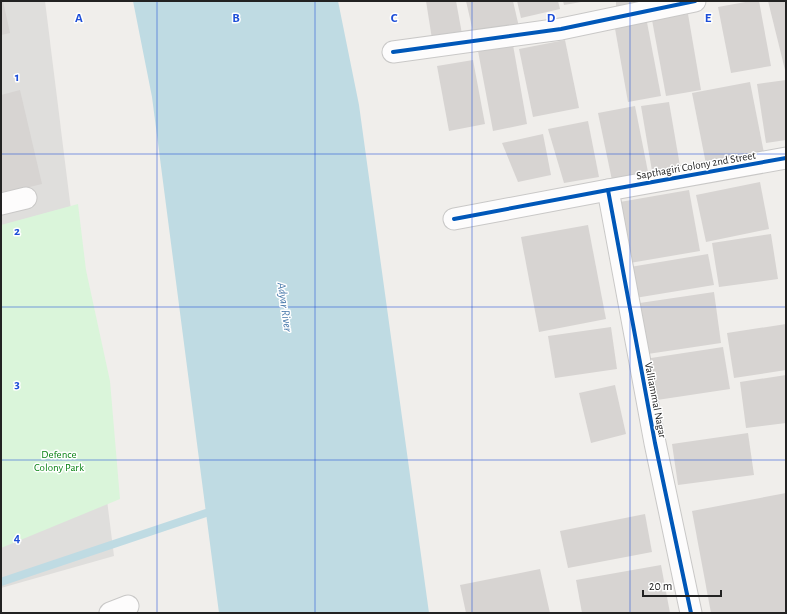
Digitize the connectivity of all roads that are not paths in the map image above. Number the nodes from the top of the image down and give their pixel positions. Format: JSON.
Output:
{"nodes":[{"id":1,"x":695,"y":1,"type":"edge"},
{"id":2,"x":393,"y":52,"type":"dead end"},
{"id":3,"x":785,"y":165,"type":"edge"},
{"id":4,"x":608,"y":190,"type":"junction"},
{"id":5,"x":26,"y":198,"type":"dead end"},
{"id":6,"x":1,"y":204,"type":"edge"},
{"id":7,"x":454,"y":219,"type":"dead end"},
{"id":8,"x":691,"y":613,"type":"edge"}],
"edges":[{"from":1,"to":2,"type":"street"},
{"from":3,"to":4,"type":"street","name":"Sapthagiri Colony 2nd Street"},
{"from":4,"to":7,"type":"street","name":"Sapthagiri Colony 2nd Street"},
{"from":4,"to":8,"type":"street","name":"Valliammal Nagar"},
{"from":5,"to":6,"type":"street"}]}
